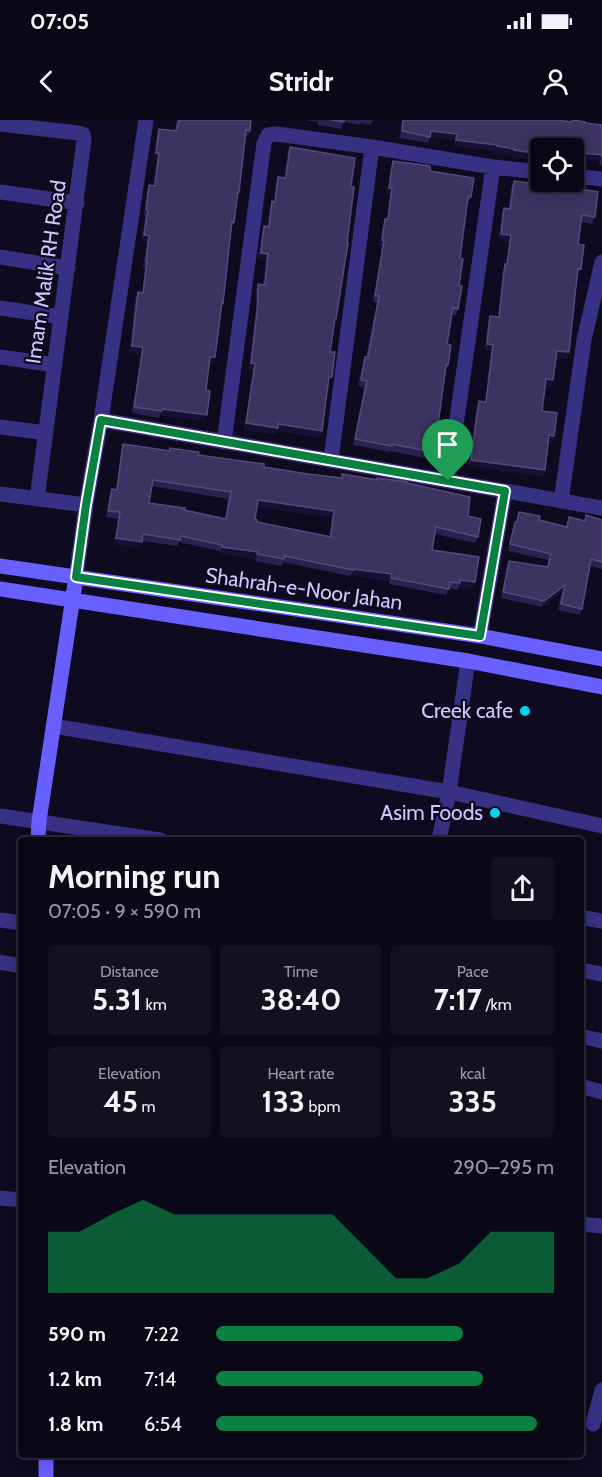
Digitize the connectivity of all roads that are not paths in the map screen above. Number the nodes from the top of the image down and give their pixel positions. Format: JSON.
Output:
{"nodes":[{"id":1,"x":146,"y":120,"type":"edge"},
{"id":2,"x":0,"y":124,"type":"edge"},
{"id":3,"x":372,"y":147,"type":"junction"},
{"id":4,"x":494,"y":167,"type":"junction"},
{"id":5,"x":530,"y":171,"type":"edge"},
{"id":6,"x":584,"y":177,"type":"edge"},
{"id":7,"x":602,"y":179,"type":"edge"},
{"id":8,"x":0,"y":192,"type":"edge"},
{"id":9,"x":77,"y":203,"type":"junction"},
{"id":10,"x":0,"y":257,"type":"edge"},
{"id":11,"x":602,"y":262,"type":"edge"},
{"id":12,"x":68,"y":268,"type":"junction"},
{"id":13,"x":0,"y":308,"type":"edge"},
{"id":14,"x":62,"y":316,"type":"junction"},
{"id":15,"x":0,"y":357,"type":"edge"},
{"id":16,"x":55,"y":365,"type":"junction"},
{"id":17,"x":101,"y":420,"type":"junction"},
{"id":18,"x":0,"y":427,"type":"edge"},
{"id":19,"x":46,"y":433,"type":"junction"},
{"id":20,"x":224,"y":442,"type":"junction"},
{"id":21,"x":331,"y":460,"type":"junction"},
{"id":22,"x":448,"y":481,"type":"junction"},
{"id":23,"x":505,"y":491,"type":"junction"},
{"id":24,"x":0,"y":494,"type":"edge"},
{"id":25,"x":37,"y":499,"type":"junction"},
{"id":26,"x":561,"y":501,"type":"junction"},
{"id":27,"x":86,"y":505,"type":"junction"},
{"id":28,"x":602,"y":508,"type":"edge"},
{"id":29,"x":0,"y":566,"type":"edge"},
{"id":30,"x":76,"y":577,"type":"junction"},
{"id":31,"x":0,"y":589,"type":"edge"},
{"id":32,"x":72,"y":600,"type":"junction"},
{"id":33,"x":480,"y":636,"type":"junction"},
{"id":34,"x":596,"y":658,"type":"edge"},
{"id":35,"x":468,"y":661,"type":"junction"},
{"id":36,"x":584,"y":682,"type":"junction"},
{"id":37,"x":602,"y":687,"type":"edge"},
{"id":38,"x":53,"y":726,"type":"junction"},
{"id":39,"x":449,"y":792,"type":"junction"},
{"id":40,"x":0,"y":816,"type":"edge"},
{"id":41,"x":39,"y":821,"type":"junction"},
{"id":42,"x":602,"y":826,"type":"edge"},
{"id":43,"x":38,"y":837,"type":"edge"},
{"id":44,"x":141,"y":837,"type":"edge"},
{"id":45,"x":441,"y":837,"type":"edge"},
{"id":46,"x":584,"y":917,"type":"edge"},
{"id":47,"x":0,"y":920,"type":"edge"},
{"id":48,"x":602,"y":921,"type":"edge"},
{"id":49,"x":18,"y":923,"type":"edge"},
{"id":50,"x":0,"y":962,"type":"edge"},
{"id":51,"x":18,"y":965,"type":"edge"},
{"id":52,"x":584,"y":971,"type":"edge"},
{"id":53,"x":602,"y":974,"type":"edge"},
{"id":54,"x":584,"y":1037,"type":"edge"},
{"id":55,"x":602,"y":1041,"type":"edge"},
{"id":56,"x":584,"y":1087,"type":"edge"},
{"id":57,"x":602,"y":1092,"type":"edge"},
{"id":58,"x":0,"y":1198,"type":"edge"},
{"id":59,"x":18,"y":1200,"type":"edge"},
{"id":60,"x":584,"y":1224,"type":"edge"},
{"id":61,"x":602,"y":1226,"type":"edge"},
{"id":62,"x":602,"y":1390,"type":"edge"},
{"id":63,"x":593,"y":1424,"type":"dead end"},
{"id":64,"x":46,"y":1458,"type":"edge"},
{"id":65,"x":46,"y":1477,"type":"edge"}],
"edges":[{"from":1,"to":17,"type":"street"},
{"from":2,"to":9,"type":"street","name":"Imam Malik RH Road"},
{"from":3,"to":4,"type":"street"},
{"from":3,"to":20,"type":"street"},
{"from":3,"to":21,"type":"street"},
{"from":4,"to":5,"type":"street"},
{"from":4,"to":22,"type":"street"},
{"from":6,"to":7,"type":"street"},
{"from":8,"to":9,"type":"street"},
{"from":9,"to":12,"type":"street","name":"Imam Malik RH Road"},
{"from":10,"to":12,"type":"street"},
{"from":11,"to":26,"type":"street"},
{"from":12,"to":14,"type":"street","name":"Imam Malik RH Road"},
{"from":13,"to":14,"type":"street"},
{"from":14,"to":16,"type":"street","name":"Imam Malik RH Road"},
{"from":15,"to":16,"type":"street"},
{"from":16,"to":19,"type":"street","name":"Imam Malik RH Road"},
{"from":17,"to":20,"type":"street"},
{"from":17,"to":27,"type":"street"},
{"from":18,"to":19,"type":"street"},
{"from":19,"to":25,"type":"street","name":"Imam Malik RH Road"},
{"from":20,"to":21,"type":"street"},
{"from":21,"to":22,"type":"street"},
{"from":22,"to":23,"type":"street"},
{"from":23,"to":26,"type":"street"},
{"from":23,"to":33,"type":"street"},
{"from":24,"to":25,"type":"street"},
{"from":25,"to":27,"type":"street"},
{"from":26,"to":28,"type":"street"},
{"from":27,"to":30,"type":"street"},
{"from":29,"to":30,"type":"main road","name":"Shahrah-e-Noor Jahan"},
{"from":30,"to":32,"type":"main road"},
{"from":30,"to":33,"type":"main road","name":"Shahrah-e-Noor Jahan"},
{"from":31,"to":32,"type":"main road"},
{"from":32,"to":35,"type":"main road"},
{"from":32,"to":38,"type":"main road"},
{"from":33,"to":34,"type":"main road","name":"Shahrah-e-Noor Jahan"},
{"from":34,"to":36,"type":"main road"},
{"from":35,"to":36,"type":"main road"},
{"from":35,"to":39,"type":"street"},
{"from":36,"to":37,"type":"main road"},
{"from":38,"to":39,"type":"street"},
{"from":38,"to":41,"type":"main road"},
{"from":39,"to":42,"type":"street"},
{"from":39,"to":45,"type":"street"},
{"from":40,"to":41,"type":"street"},
{"from":41,"to":43,"type":"main road"},
{"from":41,"to":44,"type":"street"},
{"from":46,"to":48,"type":"street"},
{"from":47,"to":49,"type":"street"},
{"from":50,"to":51,"type":"street"},
{"from":52,"to":53,"type":"street"},
{"from":54,"to":55,"type":"street"},
{"from":56,"to":57,"type":"street"},
{"from":58,"to":59,"type":"street"},
{"from":60,"to":61,"type":"street"},
{"from":62,"to":63,"type":"street"},
{"from":64,"to":65,"type":"main road"}]}
